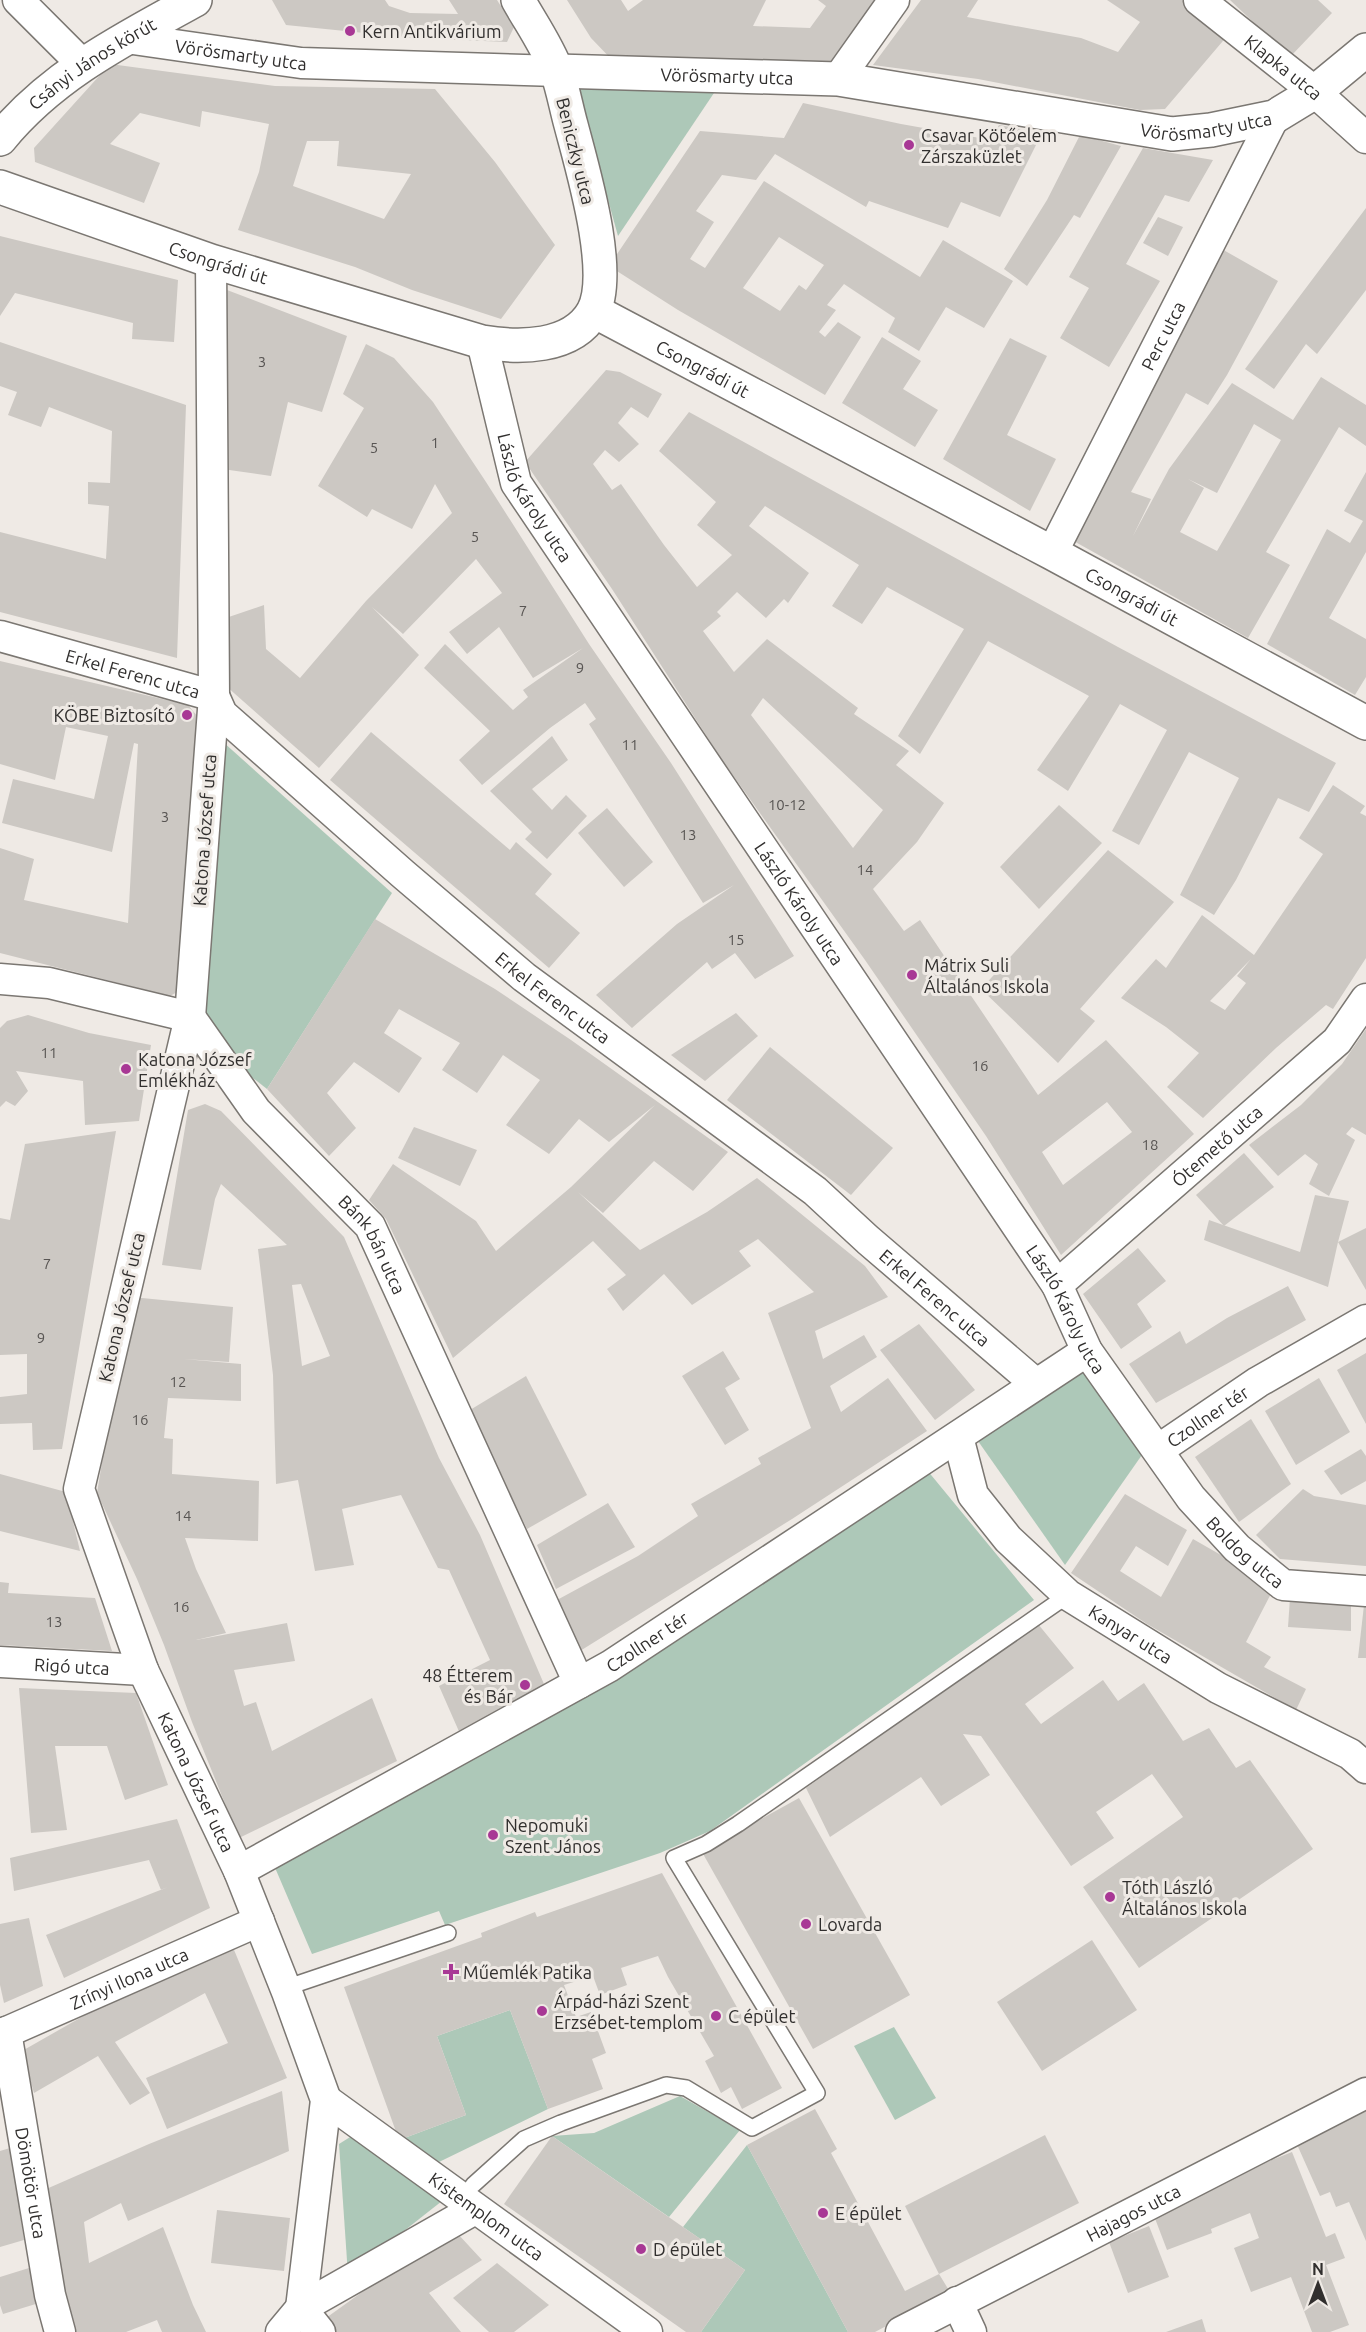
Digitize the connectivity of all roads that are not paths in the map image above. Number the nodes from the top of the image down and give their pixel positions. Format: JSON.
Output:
{"nodes":[{"id":1,"x":18,"y":0,"type":"edge"},
{"id":2,"x":195,"y":0,"type":"edge"},
{"id":3,"x":518,"y":0,"type":"edge"},
{"id":4,"x":894,"y":0,"type":"edge"},
{"id":5,"x":1199,"y":0,"type":"edge"},
{"id":6,"x":126,"y":38,"type":"junction"},
{"id":7,"x":1366,"y":50,"type":"edge"},
{"id":8,"x":82,"y":64,"type":"junction"},
{"id":9,"x":557,"y":71,"type":"junction"},
{"id":10,"x":838,"y":78,"type":"junction"},
{"id":11,"x":1315,"y":92,"type":"junction"},
{"id":12,"x":1274,"y":117,"type":"junction"},
{"id":13,"x":1366,"y":138,"type":"edge"},
{"id":14,"x":0,"y":139,"type":"edge"},
{"id":15,"x":0,"y":187,"type":"edge"},
{"id":16,"x":211,"y":261,"type":"junction"},
{"id":17,"x":594,"y":311,"type":"junction"},
{"id":18,"x":482,"y":342,"type":"junction"},
{"id":19,"x":1052,"y":553,"type":"junction"},
{"id":20,"x":0,"y":636,"type":"edge"},
{"id":21,"x":214,"y":696,"type":"junction"},
{"id":22,"x":1366,"y":723,"type":"edge"},
{"id":23,"x":0,"y":979,"type":"edge"},
{"id":24,"x":1366,"y":999,"type":"edge"},
{"id":25,"x":189,"y":1017,"type":"junction"},
{"id":26,"x":1057,"y":1285,"type":"junction"},
{"id":27,"x":1366,"y":1320,"type":"edge"},
{"id":28,"x":1086,"y":1352,"type":"junction"},
{"id":29,"x":1036,"y":1384,"type":"junction"},
{"id":30,"x":958,"y":1437,"type":"junction"},
{"id":31,"x":1158,"y":1450,"type":"junction"},
{"id":32,"x":1366,"y":1591,"type":"edge"},
{"id":33,"x":1068,"y":1595,"type":"junction"},
{"id":34,"x":0,"y":1662,"type":"edge"},
{"id":35,"x":143,"y":1670,"type":"junction"},
{"id":36,"x":579,"y":1683,"type":"junction"},
{"id":37,"x":1366,"y":1768,"type":"edge"},
{"id":38,"x":239,"y":1871,"type":"junction"},
{"id":39,"x":259,"y":1921,"type":"junction"},
{"id":40,"x":448,"y":1933,"type":"dead end"},
{"id":41,"x":285,"y":1988,"type":"junction"},
{"id":42,"x":3,"y":2034,"type":"edge"},
{"id":43,"x":1366,"y":2093,"type":"edge"},
{"id":44,"x":326,"y":2100,"type":"junction"},
{"id":45,"x":474,"y":2197,"type":"junction"},
{"id":46,"x":957,"y":2302,"type":"junction"},
{"id":47,"x":301,"y":2308,"type":"junction"},
{"id":48,"x":60,"y":2332,"type":"edge"},
{"id":49,"x":281,"y":2332,"type":"edge"},
{"id":50,"x":320,"y":2332,"type":"edge"},
{"id":51,"x":647,"y":2332,"type":"edge"},
{"id":52,"x":901,"y":2332,"type":"edge"},
{"id":53,"x":970,"y":2332,"type":"edge"}],
"edges":[{"from":1,"to":8,"type":"street"},
{"from":2,"to":6,"type":"street","name":"Csányi János körút"},
{"from":3,"to":9,"type":"street","name":"Beniczky utca"},
{"from":4,"to":10,"type":"street"},
{"from":5,"to":11,"type":"street","name":"Klapka utca"},
{"from":6,"to":8,"type":"street","name":"Csányi János körút"},
{"from":6,"to":9,"type":"street","name":"Vörösmarty utca"},
{"from":7,"to":11,"type":"street","name":"Vörösmarty utca"},
{"from":8,"to":14,"type":"street","name":"Csányi János körút"},
{"from":9,"to":10,"type":"street","name":"Vörösmarty utca"},
{"from":9,"to":17,"type":"street","name":"Beniczky utca"},
{"from":10,"to":12,"type":"street","name":"Vörösmarty utca"},
{"from":11,"to":12,"type":"street","name":"Vörösmarty utca"},
{"from":11,"to":13,"type":"street","name":"Klapka utca"},
{"from":12,"to":19,"type":"street","name":"Perc utca"},
{"from":15,"to":16,"type":"street","name":"Csongrádi út"},
{"from":16,"to":18,"type":"street","name":"Csongrádi út"},
{"from":16,"to":21,"type":"street","name":"Katona József utca"},
{"from":17,"to":18,"type":"street","name":"Csongrádi út"},
{"from":17,"to":19,"type":"street","name":"Csongrádi út"},
{"from":18,"to":26,"type":"street","name":"László Károly utca"},
{"from":19,"to":22,"type":"street","name":"Csongrádi út"},
{"from":20,"to":21,"type":"street","name":"Erkel Ferenc utca"},
{"from":21,"to":25,"type":"street","name":"Katona József utca"},
{"from":21,"to":29,"type":"street","name":"Erkel Ferenc utca"},
{"from":23,"to":25,"type":"street"},
{"from":24,"to":26,"type":"street","name":"Ótemető utca"},
{"from":25,"to":35,"type":"street","name":"Katona József utca"},
{"from":25,"to":36,"type":"street","name":"Bánk bán utca"},
{"from":26,"to":28,"type":"street","name":"László Károly utca"},
{"from":27,"to":31,"type":"street","name":"Czollner tér"},
{"from":28,"to":29,"type":"street"},
{"from":28,"to":31,"type":"street","name":"László Károly utca"},
{"from":29,"to":30,"type":"street","name":"Czollner tér"},
{"from":30,"to":33,"type":"street","name":"Kanyar utca"},
{"from":30,"to":36,"type":"street","name":"Czollner tér"},
{"from":31,"to":32,"type":"street","name":"Boldog utca"},
{"from":33,"to":37,"type":"street","name":"Kanyar utca"},
{"from":33,"to":45,"type":"lane"},
{"from":34,"to":35,"type":"street","name":"Rigó utca"},
{"from":35,"to":38,"type":"street","name":"Katona József utca"},
{"from":36,"to":38,"type":"street","name":"Czollner tér"},
{"from":38,"to":39,"type":"street","name":"Katona József utca"},
{"from":39,"to":41,"type":"street","name":"Katona József utca"},
{"from":39,"to":42,"type":"street","name":"Zrínyi Ilona utca"},
{"from":40,"to":41,"type":"lane"},
{"from":41,"to":44,"type":"street","name":"Katona József utca"},
{"from":42,"to":48,"type":"street","name":"Dömötör utca"},
{"from":43,"to":46,"type":"street","name":"Hajagos utca"},
{"from":44,"to":45,"type":"street","name":"Kistemplom utca"},
{"from":44,"to":47,"type":"street","name":"Katona József utca"},
{"from":45,"to":47,"type":"street"},
{"from":45,"to":51,"type":"street","name":"Kistemplom utca"},
{"from":46,"to":52,"type":"street","name":"Hajagos utca"},
{"from":46,"to":53,"type":"street"},
{"from":47,"to":49,"type":"street"},
{"from":47,"to":50,"type":"street"}]}
